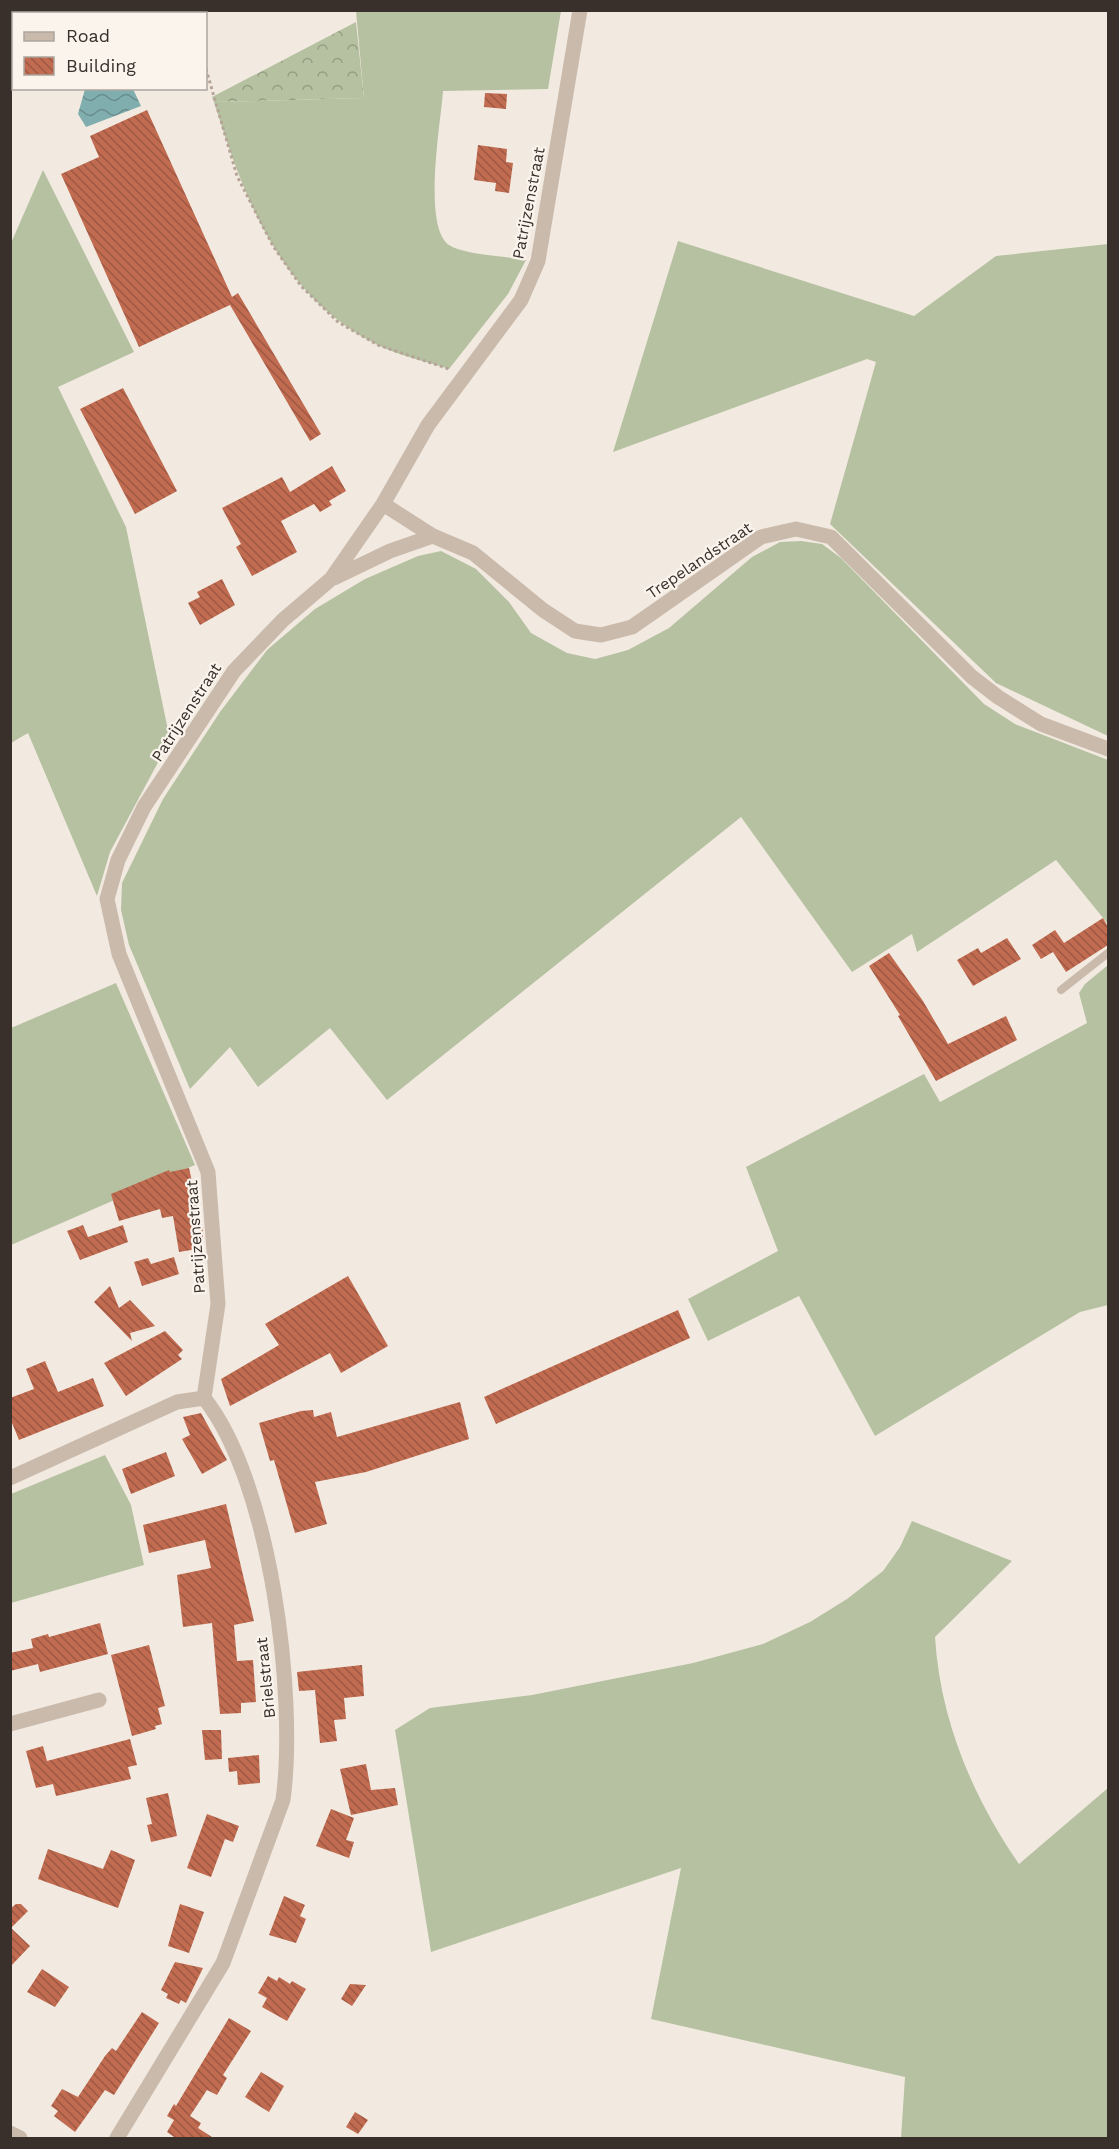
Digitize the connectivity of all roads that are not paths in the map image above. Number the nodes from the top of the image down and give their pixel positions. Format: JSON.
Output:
{"nodes":[{"id":1,"x":580,"y":10,"type":"edge"},
{"id":2,"x":383,"y":504,"type":"junction"},
{"id":3,"x":433,"y":536,"type":"junction"},
{"id":4,"x":331,"y":579,"type":"junction"},
{"id":5,"x":1108,"y":749,"type":"edge"},
{"id":6,"x":1108,"y":953,"type":"edge"},
{"id":7,"x":1061,"y":990,"type":"dead end"},
{"id":8,"x":204,"y":1398,"type":"junction"},
{"id":9,"x":10,"y":1478,"type":"edge"},
{"id":10,"x":99,"y":1700,"type":"dead end"},
{"id":11,"x":10,"y":1724,"type":"edge"},
{"id":12,"x":10,"y":2133,"type":"edge"},
{"id":13,"x":21,"y":2139,"type":"edge"},
{"id":14,"x":117,"y":2139,"type":"edge"}],
"edges":[{"from":1,"to":2,"type":"street","name":"Patrijzenstraat"},
{"from":2,"to":3,"type":"street","name":"Trepelandstraat"},
{"from":2,"to":4,"type":"street","name":"Patrijzenstraat"},
{"from":3,"to":4,"type":"street"},
{"from":3,"to":5,"type":"street","name":"Trepelandstraat"},
{"from":4,"to":8,"type":"street","name":"Patrijzenstraat"},
{"from":6,"to":7,"type":"lane"},
{"from":8,"to":9,"type":"street"},
{"from":8,"to":14,"type":"street","name":"Brielstraat"},
{"from":10,"to":11,"type":"street"},
{"from":12,"to":13,"type":"street"}]}
